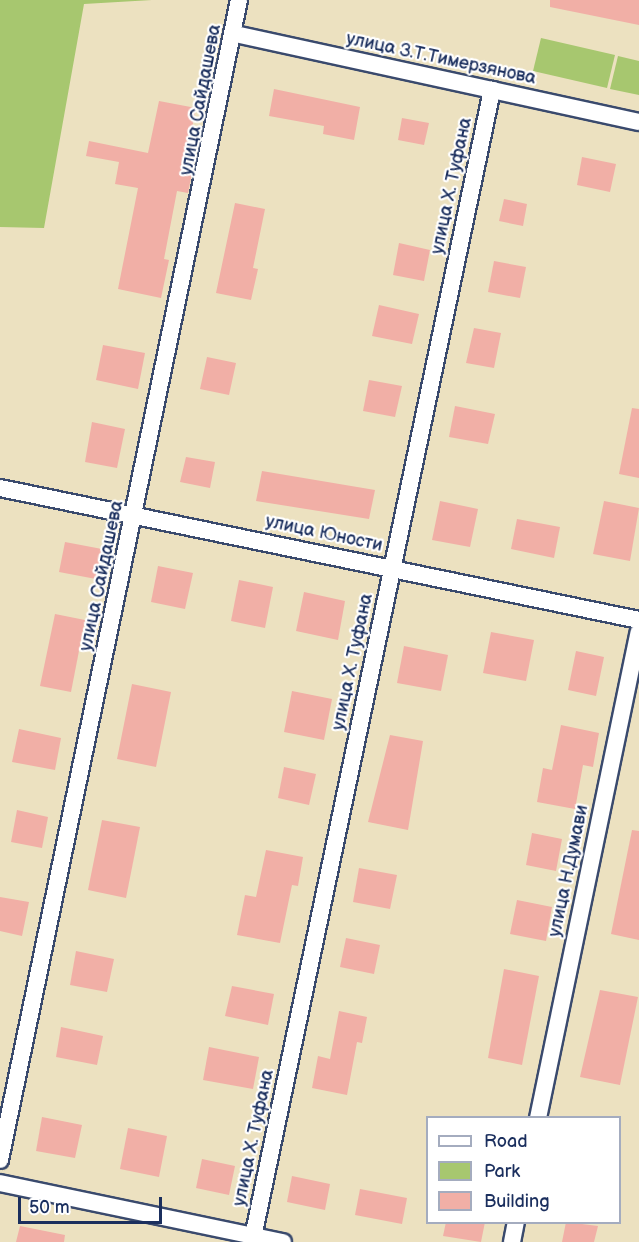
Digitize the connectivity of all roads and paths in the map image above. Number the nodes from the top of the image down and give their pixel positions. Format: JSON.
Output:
{"nodes":[{"id":1,"x":239,"y":0,"type":"edge"},
{"id":2,"x":235,"y":34,"type":"junction"},
{"id":3,"x":492,"y":90,"type":"junction"},
{"id":4,"x":639,"y":122,"type":"edge"},
{"id":5,"x":0,"y":488,"type":"edge"},
{"id":6,"x":135,"y":514,"type":"junction"},
{"id":7,"x":392,"y":568,"type":"junction"},
{"id":8,"x":639,"y":620,"type":"edge"},
{"id":9,"x":639,"y":632,"type":"edge"},
{"id":10,"x":538,"y":1116,"type":"edge"},
{"id":11,"x":0,"y":1160,"type":"edge"},
{"id":12,"x":0,"y":1183,"type":"edge"},
{"id":13,"x":516,"y":1224,"type":"edge"},
{"id":14,"x":253,"y":1239,"type":"edge"},
{"id":15,"x":283,"y":1242,"type":"edge"},
{"id":16,"x":512,"y":1242,"type":"edge"}],
"edges":[{"from":1,"to":2,"type":"street","name":"улица Сайдашева"},
{"from":2,"to":3,"type":"street","name":"улица З.Т.Тимерзянова"},
{"from":2,"to":6,"type":"street","name":"улица Сайдашева"},
{"from":3,"to":4,"type":"street","name":"улица З.Т.Тимерзянова"},
{"from":3,"to":7,"type":"street","name":"улица Х. Туфана"},
{"from":5,"to":6,"type":"street","name":"улица Юности"},
{"from":6,"to":7,"type":"street","name":"улица Юности"},
{"from":6,"to":11,"type":"street","name":"улица Сайдашева"},
{"from":7,"to":8,"type":"street","name":"улица Юности"},
{"from":7,"to":14,"type":"street","name":"улица Х. Туфана"},
{"from":9,"to":10,"type":"street","name":"улица Н.Думави"},
{"from":12,"to":14,"type":"street"},
{"from":13,"to":16,"type":"street"},
{"from":14,"to":15,"type":"street"}]}
